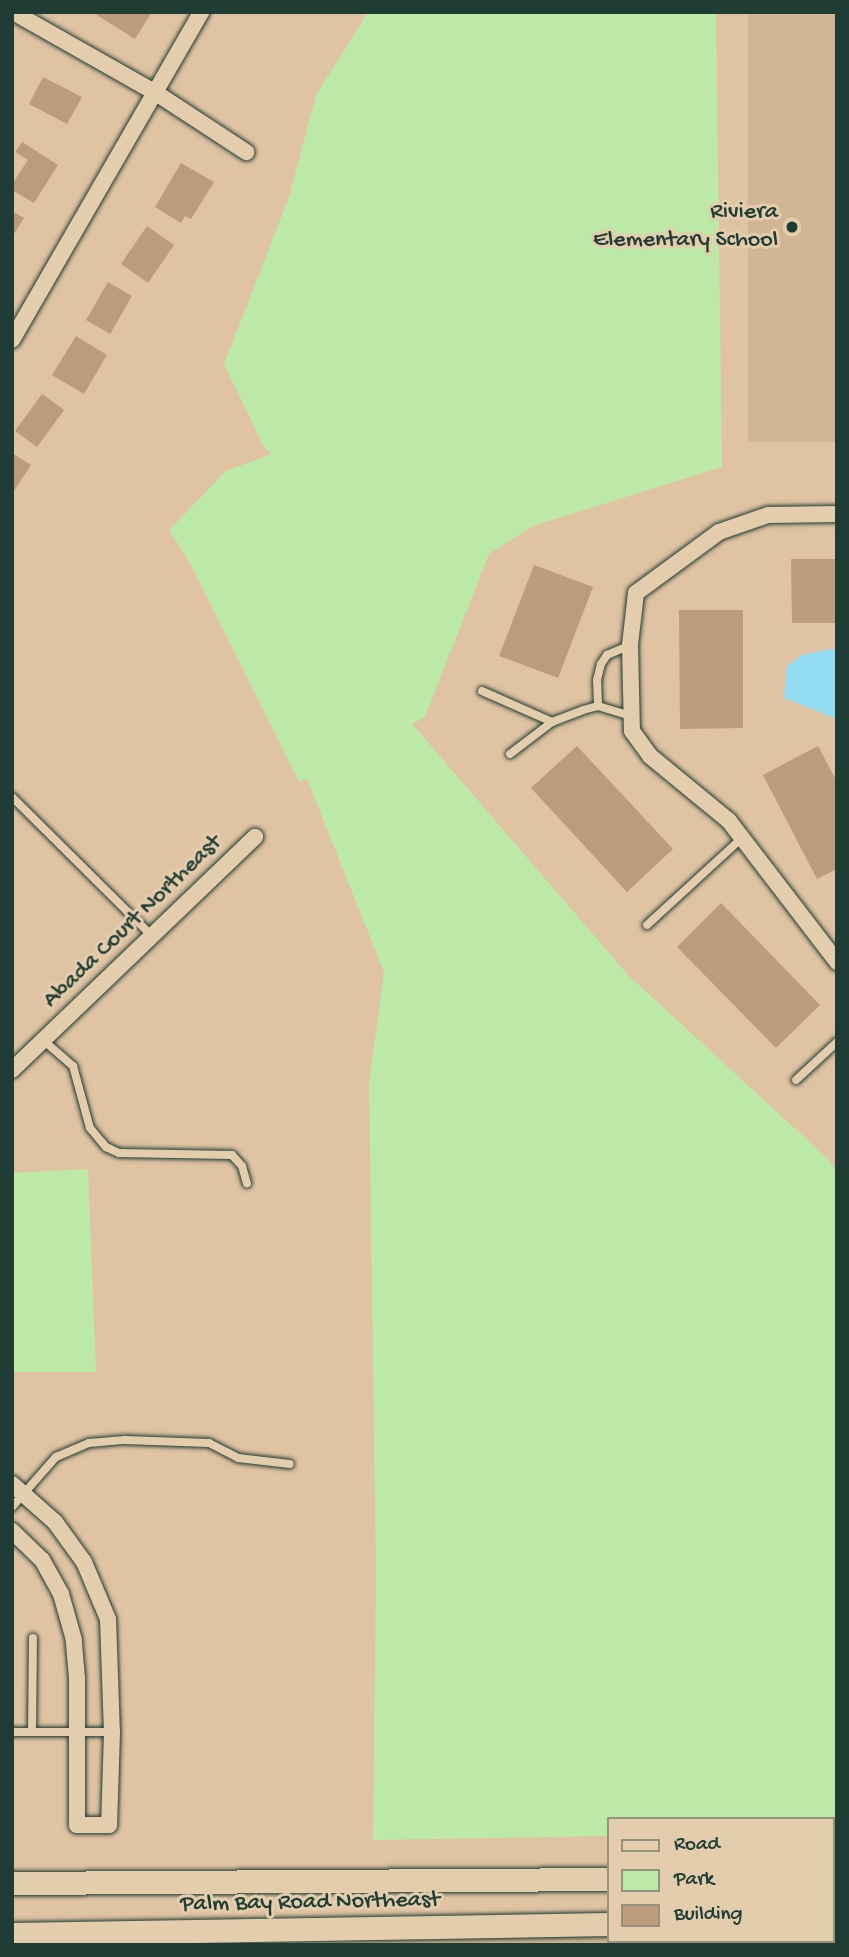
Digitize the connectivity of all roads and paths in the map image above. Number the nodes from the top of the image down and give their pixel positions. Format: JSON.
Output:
{"nodes":[{"id":1,"x":13,"y":12,"type":"edge"},
{"id":2,"x":201,"y":12,"type":"edge"},
{"id":3,"x":156,"y":93,"type":"junction"},
{"id":4,"x":246,"y":152,"type":"dead end"},
{"id":5,"x":12,"y":340,"type":"edge"},
{"id":6,"x":837,"y":514,"type":"edge"},
{"id":7,"x":630,"y":645,"type":"junction"},
{"id":8,"x":482,"y":691,"type":"dead end"},
{"id":9,"x":598,"y":706,"type":"junction"},
{"id":10,"x":631,"y":716,"type":"junction"},
{"id":11,"x":552,"y":722,"type":"junction"},
{"id":12,"x":510,"y":754,"type":"dead end"},
{"id":13,"x":12,"y":797,"type":"edge"},
{"id":14,"x":255,"y":837,"type":"dead end"},
{"id":15,"x":742,"y":838,"type":"junction"},
{"id":16,"x":647,"y":925,"type":"dead end"},
{"id":17,"x":152,"y":935,"type":"junction"},
{"id":18,"x":837,"y":962,"type":"edge"},
{"id":19,"x":43,"y":1040,"type":"junction"},
{"id":20,"x":837,"y":1042,"type":"edge"},
{"id":21,"x":12,"y":1070,"type":"edge"},
{"id":22,"x":796,"y":1080,"type":"dead end"},
{"id":23,"x":247,"y":1183,"type":"dead end"},
{"id":24,"x":290,"y":1464,"type":"dead end"},
{"id":25,"x":12,"y":1484,"type":"edge"},
{"id":26,"x":18,"y":1502,"type":"edge"},
{"id":27,"x":12,"y":1531,"type":"edge"},
{"id":28,"x":33,"y":1638,"type":"dead end"},
{"id":29,"x":12,"y":1732,"type":"edge"},
{"id":30,"x":32,"y":1732,"type":"junction"},
{"id":31,"x":78,"y":1732,"type":"junction"},
{"id":32,"x":112,"y":1732,"type":"junction"},
{"id":33,"x":608,"y":1879,"type":"edge"},
{"id":34,"x":12,"y":1883,"type":"edge"},
{"id":35,"x":608,"y":1924,"type":"edge"},
{"id":36,"x":12,"y":1934,"type":"edge"},
{"id":37,"x":86,"y":1940,"type":"edge"}],
"edges":[{"from":1,"to":3,"type":"street"},
{"from":2,"to":3,"type":"street"},
{"from":3,"to":4,"type":"street"},
{"from":3,"to":5,"type":"street"},
{"from":6,"to":7,"type":"street"},
{"from":7,"to":9,"type":"lane"},
{"from":7,"to":10,"type":"street"},
{"from":8,"to":11,"type":"lane"},
{"from":9,"to":10,"type":"lane"},
{"from":9,"to":11,"type":"lane"},
{"from":10,"to":15,"type":"street"},
{"from":11,"to":12,"type":"lane"},
{"from":13,"to":17,"type":"lane"},
{"from":14,"to":17,"type":"street","name":"Abada Court Northeast"},
{"from":15,"to":16,"type":"lane"},
{"from":15,"to":18,"type":"street"},
{"from":17,"to":19,"type":"street","name":"Abada Court Northeast"},
{"from":19,"to":21,"type":"street","name":"Abada Court Northeast"},
{"from":19,"to":23,"type":"lane"},
{"from":20,"to":22,"type":"lane"},
{"from":24,"to":26,"type":"lane"},
{"from":25,"to":26,"type":"street"},
{"from":26,"to":32,"type":"street"},
{"from":27,"to":31,"type":"street"},
{"from":28,"to":30,"type":"lane"},
{"from":29,"to":30,"type":"lane"},
{"from":30,"to":31,"type":"lane"},
{"from":31,"to":32,"type":"lane"},
{"from":31,"to":32,"type":"street"},
{"from":33,"to":34,"type":"main road","name":"Palm Bay Road Northeast"},
{"from":35,"to":37,"type":"main road","name":"Palm Bay Road Northeast"},
{"from":36,"to":37,"type":"main road","name":"Palm Bay Road Northeast"}]}
